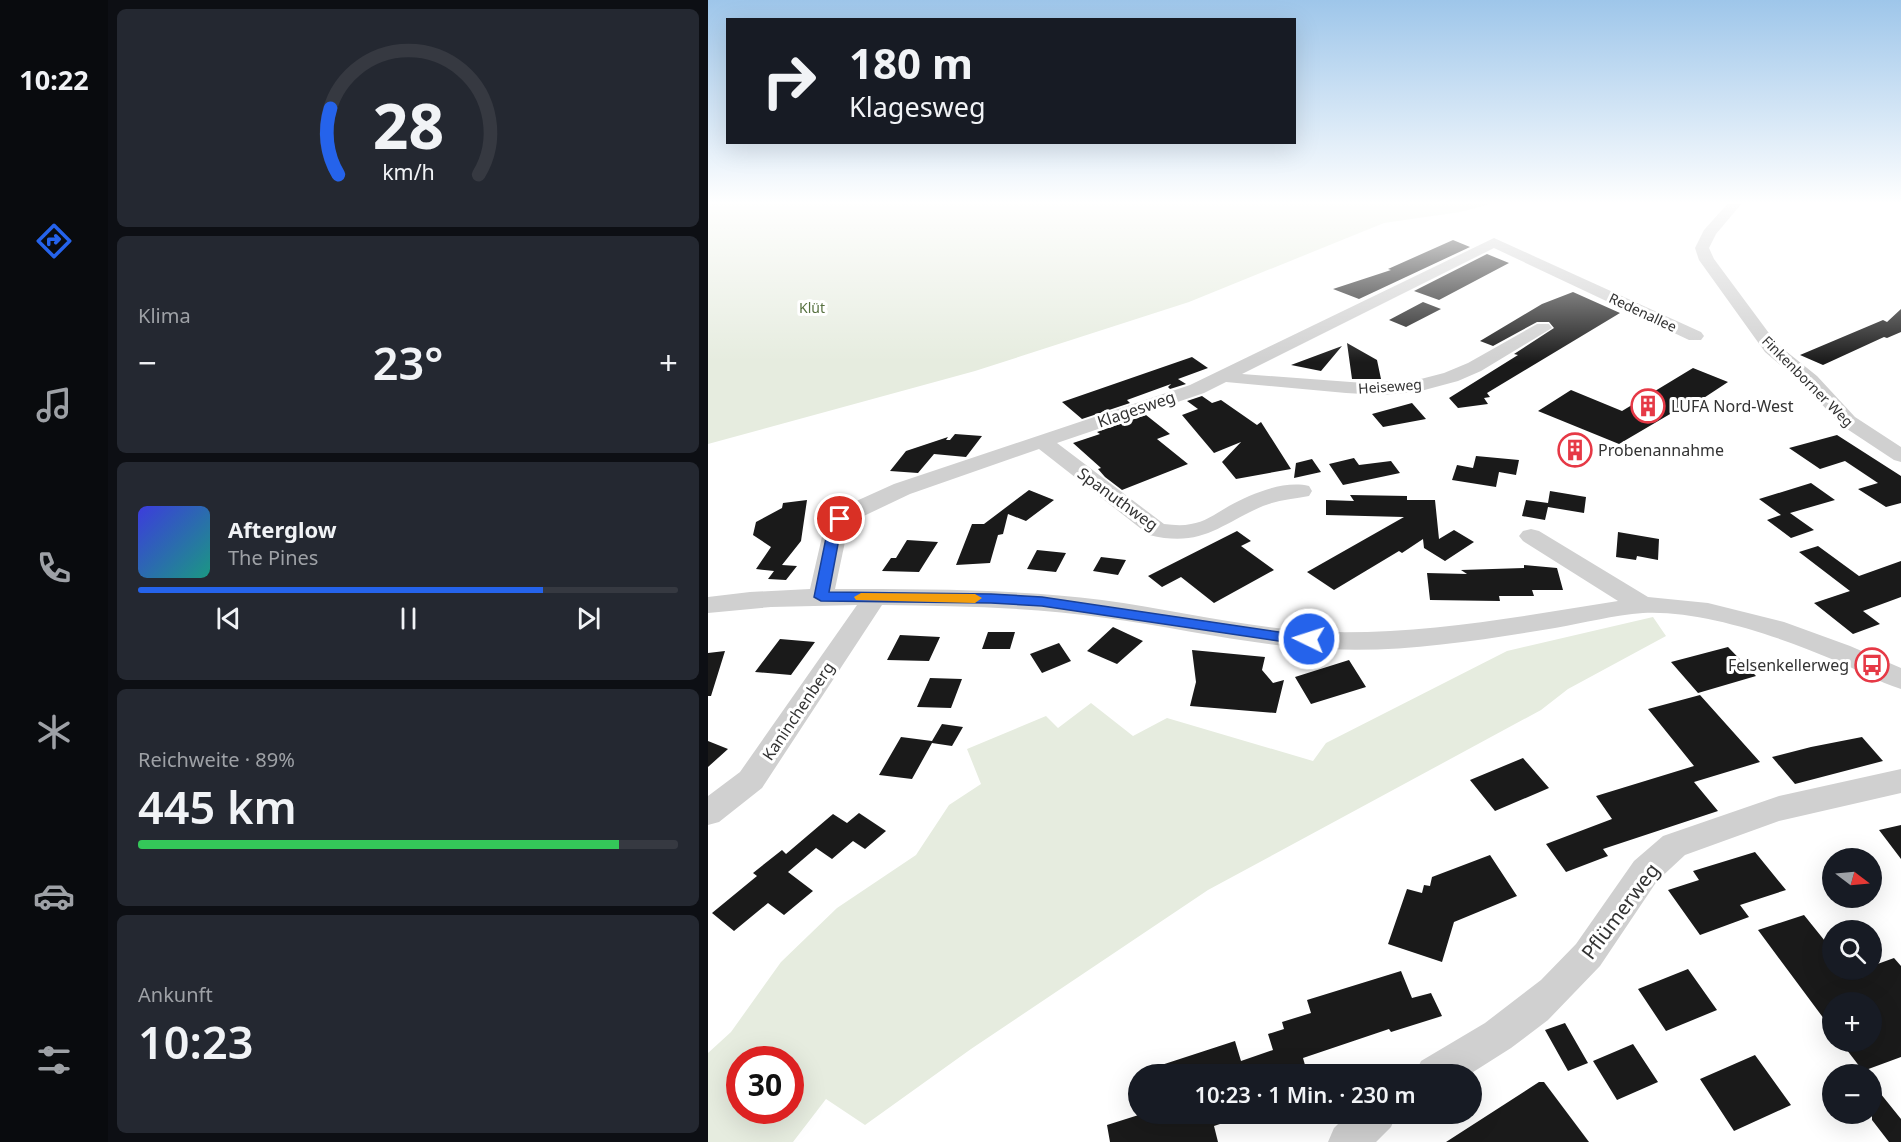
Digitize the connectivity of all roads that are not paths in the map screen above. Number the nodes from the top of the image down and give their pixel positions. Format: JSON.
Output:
{"nodes":[{"id":1,"x":1467,"y":255,"type":"edge"},
{"id":2,"x":1522,"y":255,"type":"edge"},
{"id":3,"x":1705,"y":255,"type":"edge"},
{"id":4,"x":1543,"y":328,"type":"dead end"},
{"id":5,"x":1695,"y":336,"type":"dead end"},
{"id":6,"x":1224,"y":376,"type":"junction"},
{"id":7,"x":1041,"y":441,"type":"junction"},
{"id":8,"x":1901,"y":456,"type":"edge"},
{"id":9,"x":1301,"y":491,"type":"dead end"},
{"id":10,"x":1531,"y":536,"type":"dead end"},
{"id":11,"x":821,"y":597,"type":"junction"},
{"id":12,"x":875,"y":597,"type":"junction"},
{"id":13,"x":708,"y":605,"type":"edge"},
{"id":14,"x":1643,"y":605,"type":"junction"},
{"id":15,"x":1901,"y":679,"type":"edge"},
{"id":16,"x":1901,"y":781,"type":"edge"},
{"id":17,"x":708,"y":813,"type":"edge"},
{"id":18,"x":1451,"y":1064,"type":"edge"},
{"id":19,"x":1366,"y":1124,"type":"edge"},
{"id":20,"x":1348,"y":1142,"type":"edge"}],
"edges":[{"from":1,"to":6,"type":"street","name":"Klagesweg"},
{"from":2,"to":5,"type":"street","name":"Redenallee"},
{"from":3,"to":8,"type":"street","name":"Finkenborner Weg"},
{"from":4,"to":6,"type":"street","name":"Heiseweg"},
{"from":6,"to":7,"type":"street","name":"Klagesweg"},
{"from":7,"to":9,"type":"street","name":"Spanuthweg"},
{"from":7,"to":11,"type":"street","name":"Klagesweg"},
{"from":10,"to":14,"type":"street"},
{"from":11,"to":12,"type":"street"},
{"from":11,"to":13,"type":"street"},
{"from":12,"to":14,"type":"street"},
{"from":12,"to":17,"type":"street","name":"Kaninchenberg"},
{"from":14,"to":15,"type":"street"},
{"from":16,"to":18,"type":"street","name":"Pflümerweg"},
{"from":19,"to":20,"type":"street"}]}
